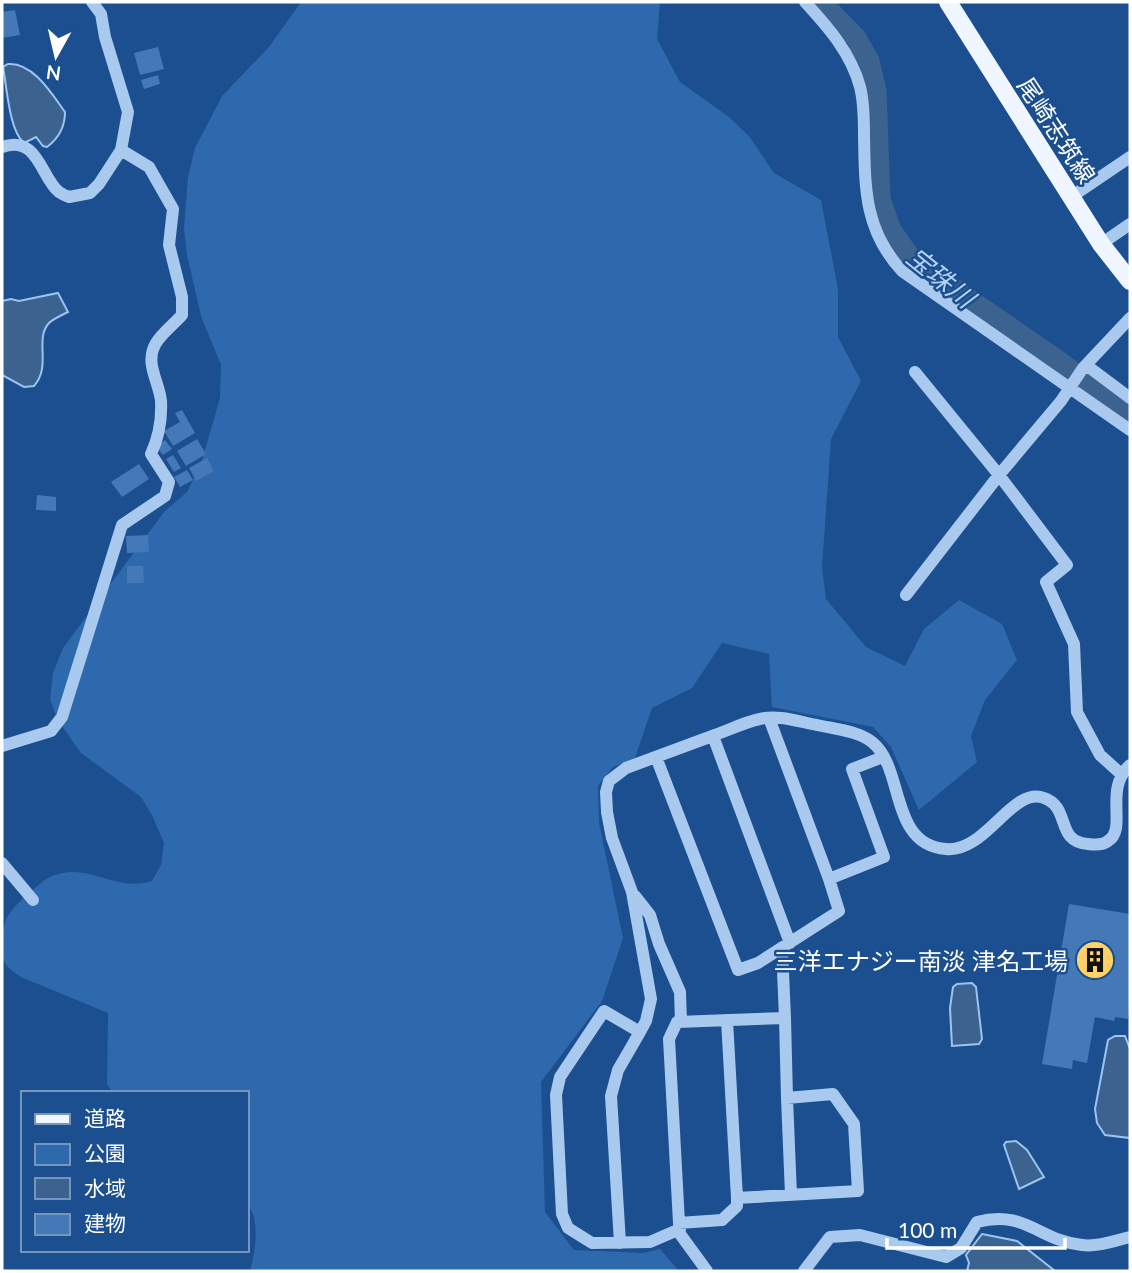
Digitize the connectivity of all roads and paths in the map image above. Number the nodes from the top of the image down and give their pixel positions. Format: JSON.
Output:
{"nodes":[{"id":1,"x":92,"y":2,"type":"edge"},
{"id":2,"x":805,"y":2,"type":"edge"},
{"id":3,"x":948,"y":2,"type":"edge"},
{"id":4,"x":2,"y":147,"type":"edge"},
{"id":5,"x":121,"y":150,"type":"junction"},
{"id":6,"x":1130,"y":157,"type":"edge"},
{"id":7,"x":1071,"y":197,"type":"junction"},
{"id":8,"x":1130,"y":224,"type":"edge"},
{"id":9,"x":1101,"y":244,"type":"junction"},
{"id":10,"x":1130,"y":281,"type":"edge"},
{"id":11,"x":1130,"y":318,"type":"edge"},
{"id":12,"x":1085,"y":366,"type":"junction"},
{"id":13,"x":915,"y":372,"type":"dead end"},
{"id":14,"x":1070,"y":385,"type":"junction"},
{"id":15,"x":1130,"y":398,"type":"edge"},
{"id":16,"x":1130,"y":430,"type":"edge"},
{"id":17,"x":999,"y":475,"type":"junction"},
{"id":18,"x":906,"y":595,"type":"dead end"},
{"id":19,"x":769,"y":718,"type":"junction"},
{"id":20,"x":713,"y":736,"type":"junction"},
{"id":21,"x":2,"y":746,"type":"edge"},
{"id":22,"x":656,"y":757,"type":"junction"},
{"id":23,"x":883,"y":757,"type":"junction"},
{"id":24,"x":1125,"y":769,"type":"edge"},
{"id":25,"x":2,"y":863,"type":"edge"},
{"id":26,"x":829,"y":879,"type":"junction"},
{"id":27,"x":632,"y":892,"type":"junction"},
{"id":28,"x":33,"y":900,"type":"dead end"},
{"id":29,"x":786,"y":945,"type":"junction"},
{"id":30,"x":785,"y":1018,"type":"junction"},
{"id":31,"x":727,"y":1020,"type":"junction"},
{"id":32,"x":681,"y":1021,"type":"junction"},
{"id":33,"x":639,"y":1032,"type":"junction"},
{"id":34,"x":787,"y":1098,"type":"junction"},
{"id":35,"x":791,"y":1195,"type":"junction"},
{"id":36,"x":737,"y":1198,"type":"junction"},
{"id":37,"x":679,"y":1226,"type":"junction"},
{"id":38,"x":1130,"y":1237,"type":"edge"},
{"id":39,"x":620,"y":1243,"type":"junction"},
{"id":40,"x":707,"y":1271,"type":"edge"},
{"id":41,"x":804,"y":1271,"type":"edge"}],
"edges":[{"from":1,"to":5,"type":"street"},
{"from":2,"to":14,"type":"street"},
{"from":3,"to":7,"type":"main road","name":"尾崎志筑線"},
{"from":4,"to":5,"type":"street"},
{"from":5,"to":21,"type":"street"},
{"from":6,"to":7,"type":"street"},
{"from":7,"to":9,"type":"main road","name":"尾崎志筑線"},
{"from":8,"to":9,"type":"street"},
{"from":9,"to":10,"type":"main road","name":"尾崎志筑線"},
{"from":11,"to":12,"type":"street"},
{"from":12,"to":14,"type":"street"},
{"from":12,"to":15,"type":"street"},
{"from":13,"to":17,"type":"street"},
{"from":14,"to":16,"type":"street"},
{"from":14,"to":17,"type":"street"},
{"from":17,"to":18,"type":"street"},
{"from":17,"to":24,"type":"street"},
{"from":19,"to":20,"type":"street"},
{"from":19,"to":23,"type":"street"},
{"from":19,"to":26,"type":"street"},
{"from":20,"to":22,"type":"street"},
{"from":20,"to":29,"type":"street"},
{"from":22,"to":27,"type":"street"},
{"from":22,"to":29,"type":"street"},
{"from":23,"to":24,"type":"street"},
{"from":23,"to":26,"type":"street"},
{"from":25,"to":28,"type":"street"},
{"from":26,"to":29,"type":"street"},
{"from":27,"to":32,"type":"street"},
{"from":27,"to":33,"type":"street"},
{"from":29,"to":30,"type":"street"},
{"from":30,"to":31,"type":"street"},
{"from":30,"to":34,"type":"street"},
{"from":31,"to":32,"type":"street"},
{"from":31,"to":36,"type":"street"},
{"from":32,"to":37,"type":"street"},
{"from":33,"to":39,"type":"street"},
{"from":33,"to":39,"type":"street"},
{"from":34,"to":35,"type":"street"},
{"from":34,"to":35,"type":"street"},
{"from":35,"to":36,"type":"street"},
{"from":36,"to":37,"type":"street"},
{"from":37,"to":39,"type":"street"},
{"from":37,"to":40,"type":"street"},
{"from":38,"to":41,"type":"street"}]}
